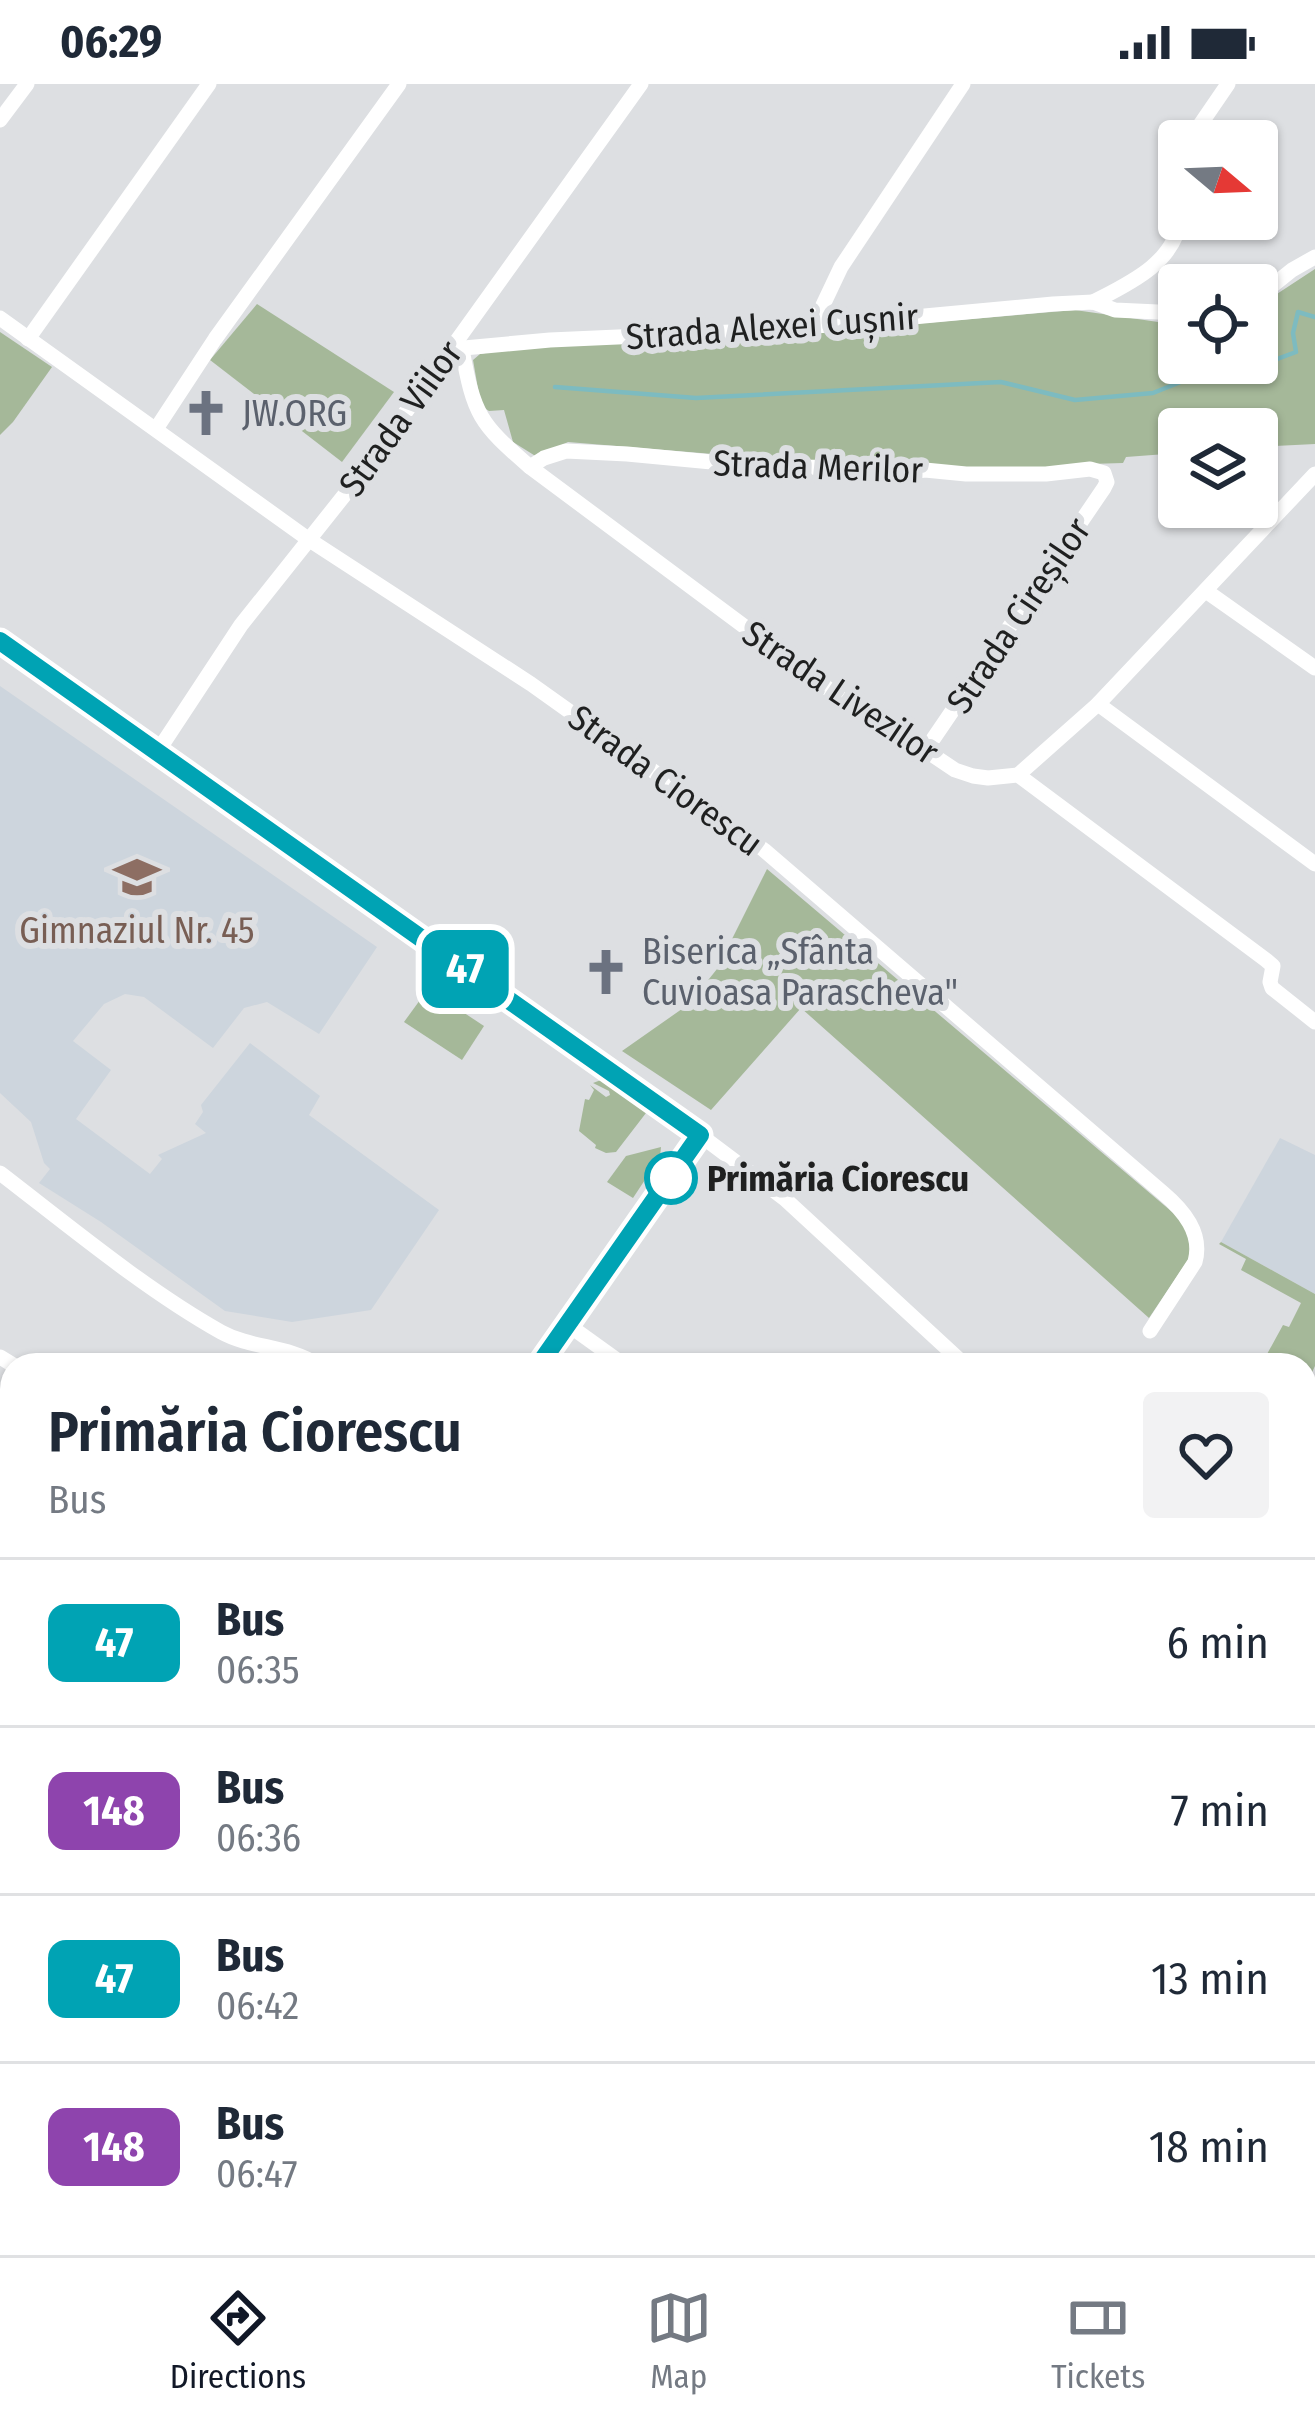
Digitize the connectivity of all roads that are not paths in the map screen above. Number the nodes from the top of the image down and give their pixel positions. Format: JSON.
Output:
{"nodes":[{"id":1,"x":27,"y":84,"type":"edge"},
{"id":2,"x":209,"y":84,"type":"edge"},
{"id":3,"x":399,"y":84,"type":"edge"},
{"id":4,"x":641,"y":84,"type":"edge"},
{"id":5,"x":963,"y":84,"type":"edge"},
{"id":6,"x":1228,"y":84,"type":"edge"},
{"id":7,"x":0,"y":120,"type":"edge"},
{"id":8,"x":1204,"y":120,"type":"edge"},
{"id":9,"x":1175,"y":240,"type":"edge"},
{"id":10,"x":1315,"y":257,"type":"edge"},
{"id":11,"x":1278,"y":281,"type":"edge"},
{"id":12,"x":1093,"y":302,"type":"junction"},
{"id":13,"x":1158,"y":312,"type":"edge"},
{"id":14,"x":0,"y":318,"type":"edge"},
{"id":15,"x":814,"y":324,"type":"junction"},
{"id":16,"x":28,"y":338,"type":"junction"},
{"id":17,"x":456,"y":349,"type":"junction"},
{"id":18,"x":155,"y":429,"type":"junction"},
{"id":19,"x":530,"y":467,"type":"junction"},
{"id":20,"x":1315,"y":474,"type":"edge"},
{"id":21,"x":1106,"y":476,"type":"joint"},
{"id":22,"x":308,"y":539,"type":"junction"},
{"id":23,"x":1206,"y":591,"type":"junction"},
{"id":24,"x":0,"y":641,"type":"edge"},
{"id":25,"x":1315,"y":668,"type":"edge"},
{"id":26,"x":1098,"y":704,"type":"junction"},
{"id":27,"x":925,"y":751,"type":"junction"},
{"id":28,"x":158,"y":752,"type":"junction"},
{"id":29,"x":1018,"y":775,"type":"junction"},
{"id":30,"x":1315,"y":864,"type":"edge"},
{"id":31,"x":1315,"y":1022,"type":"edge"},
{"id":32,"x":700,"y":1135,"type":"junction"},
{"id":33,"x":0,"y":1173,"type":"edge"},
{"id":34,"x":567,"y":1324,"type":"junction"},
{"id":35,"x":1150,"y":1331,"type":"dead end"},
{"id":36,"x":296,"y":1353,"type":"edge"},
{"id":37,"x":546,"y":1353,"type":"edge"},
{"id":38,"x":607,"y":1353,"type":"edge"},
{"id":39,"x":951,"y":1353,"type":"edge"}],
"edges":[{"from":1,"to":7,"type":"street"},
{"from":2,"to":16,"type":"street"},
{"from":3,"to":18,"type":"street"},
{"from":4,"to":17,"type":"street","name":"Strada Viilor"},
{"from":5,"to":15,"type":"street"},
{"from":6,"to":8,"type":"street"},
{"from":9,"to":12,"type":"street"},
{"from":10,"to":11,"type":"street"},
{"from":12,"to":13,"type":"street"},
{"from":12,"to":15,"type":"street","name":"Strada Alexei Cușnir"},
{"from":14,"to":16,"type":"street","name":"Strada Ciorescu"},
{"from":15,"to":17,"type":"street","name":"Strada Alexei Cușnir"},
{"from":16,"to":18,"type":"street","name":"Strada Ciorescu"},
{"from":17,"to":19,"type":"street","name":"Strada Livezilor"},
{"from":17,"to":22,"type":"street","name":"Strada Viilor"},
{"from":18,"to":22,"type":"street","name":"Strada Ciorescu"},
{"from":19,"to":21,"type":"street","name":"Strada Merilor"},
{"from":19,"to":27,"type":"street","name":"Strada Livezilor"},
{"from":20,"to":23,"type":"street"},
{"from":21,"to":27,"type":"street","name":"Strada Cireșilor"},
{"from":22,"to":28,"type":"street","name":"Strada Viilor"},
{"from":22,"to":35,"type":"street","name":"Strada Ciorescu"},
{"from":23,"to":25,"type":"street"},
{"from":23,"to":26,"type":"street"},
{"from":24,"to":28,"type":"street"},
{"from":26,"to":29,"type":"street"},
{"from":26,"to":30,"type":"street"},
{"from":27,"to":29,"type":"street","name":"Strada Livezilor"},
{"from":28,"to":32,"type":"street"},
{"from":29,"to":31,"type":"street"},
{"from":32,"to":34,"type":"street"},
{"from":32,"to":39,"type":"street"},
{"from":33,"to":36,"type":"street"},
{"from":34,"to":37,"type":"street"},
{"from":34,"to":38,"type":"street"}]}
